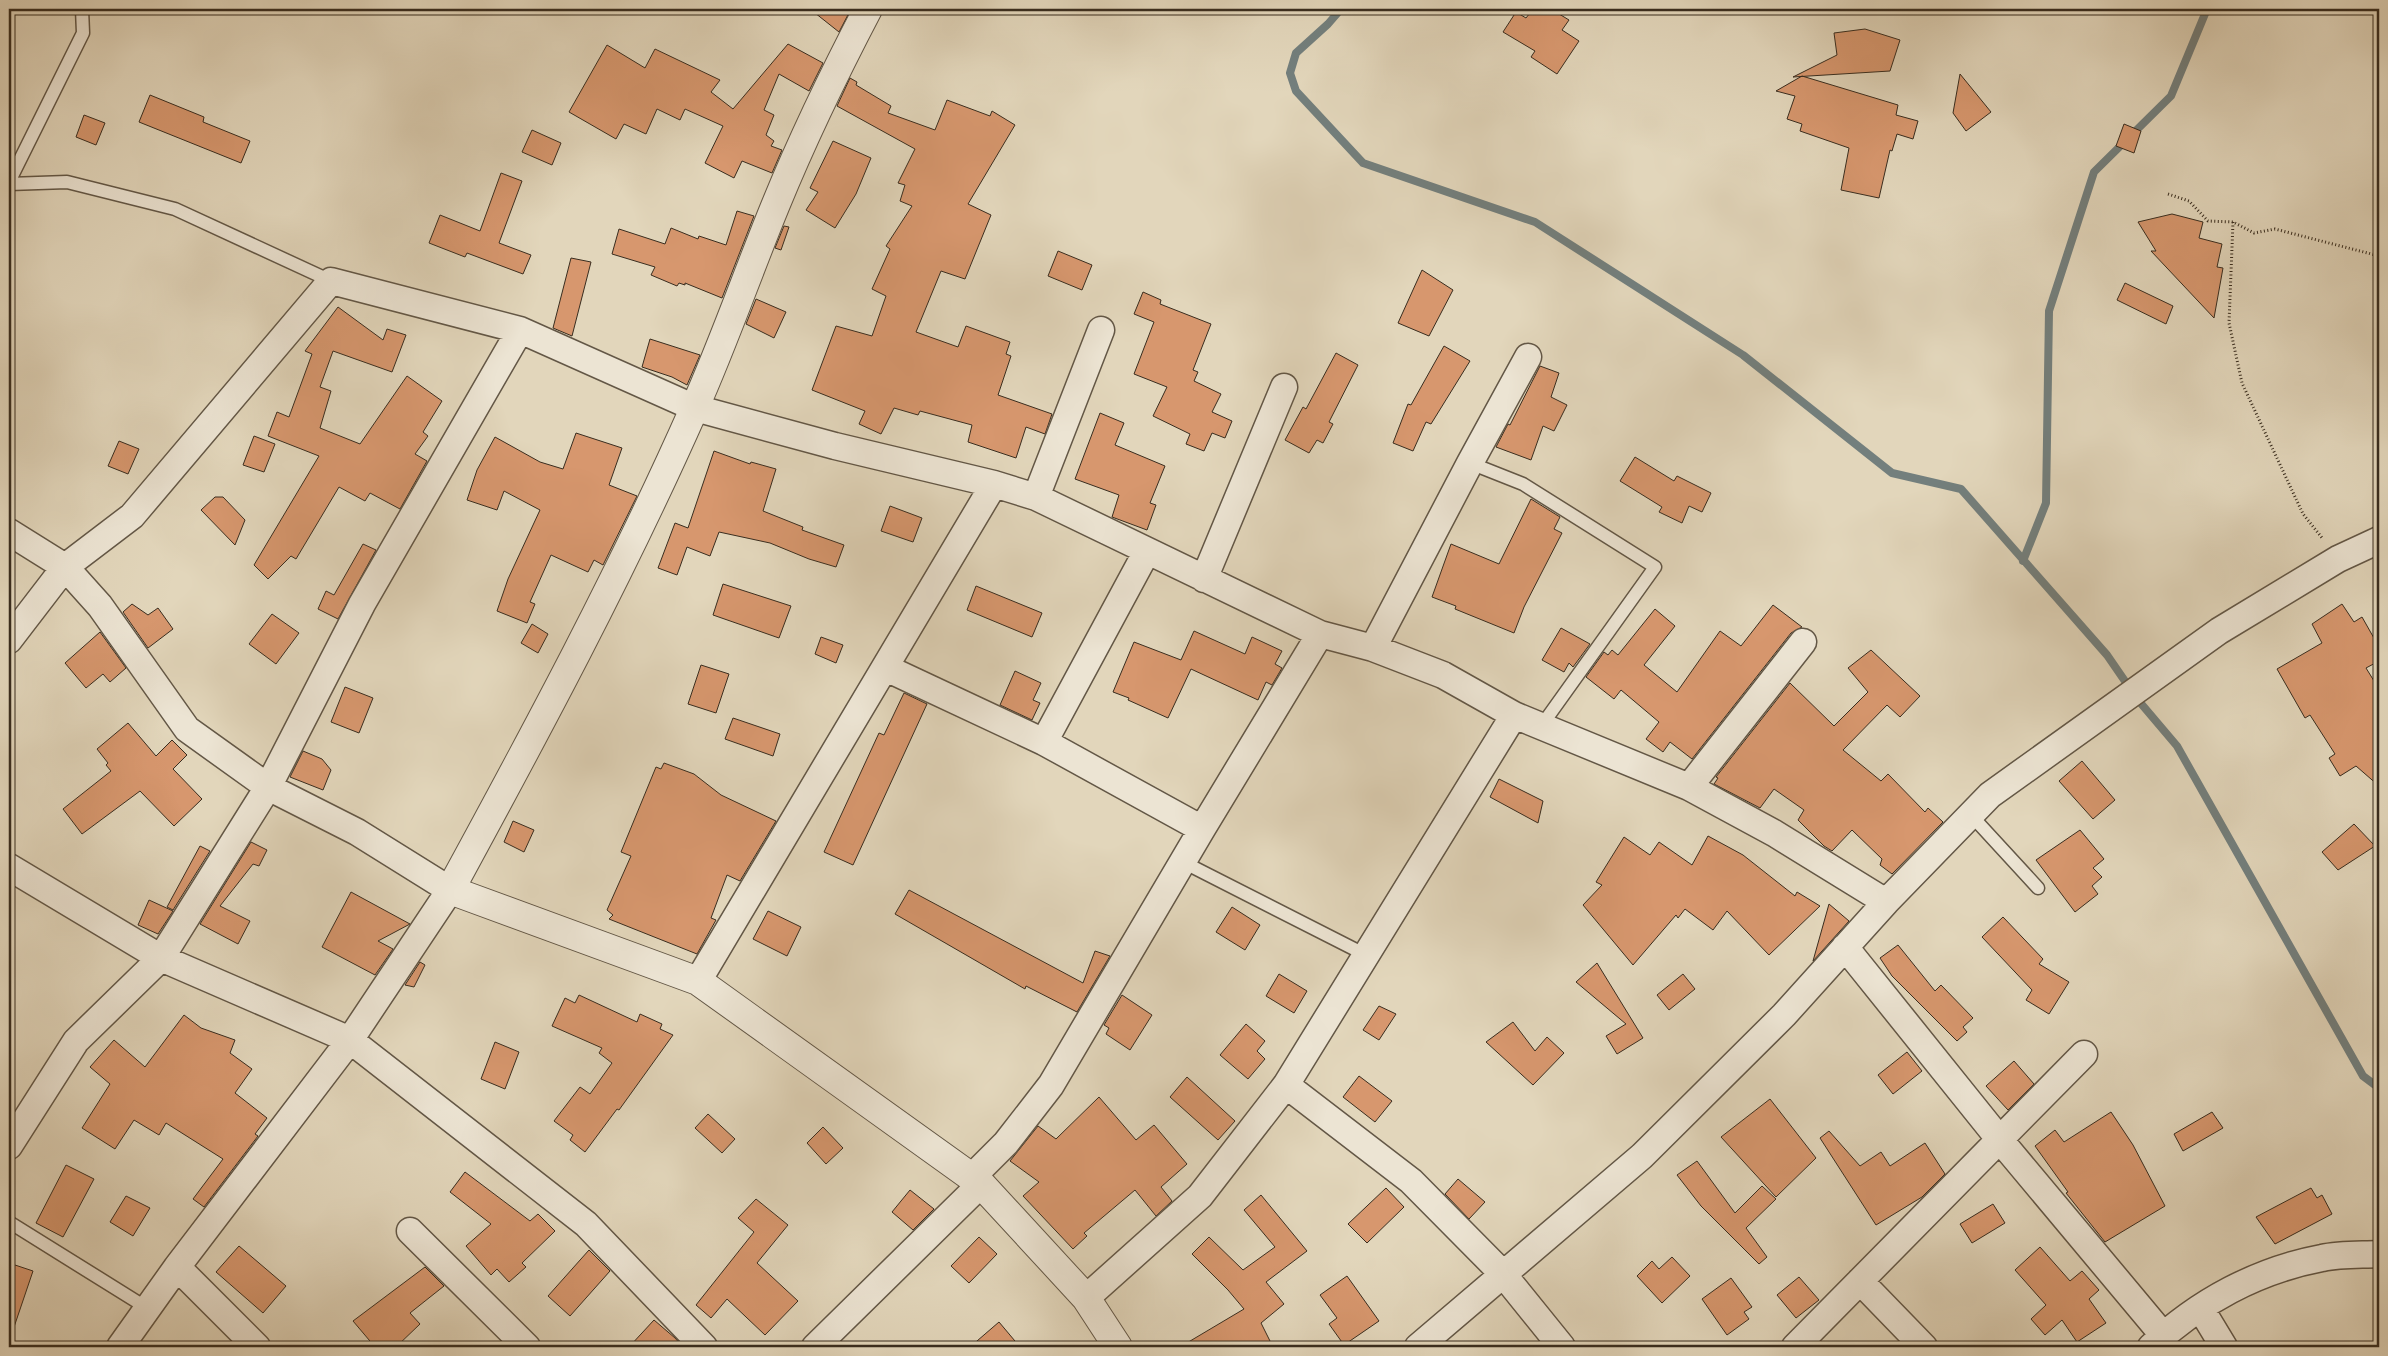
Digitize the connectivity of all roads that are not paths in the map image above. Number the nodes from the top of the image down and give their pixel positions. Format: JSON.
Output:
{"nodes":[{"id":1,"x":82,"y":9,"type":"edge"},
{"id":2,"x":868,"y":9,"type":"edge"},
{"id":3,"x":9,"y":183,"type":"edge"},
{"id":4,"x":331,"y":281,"type":"junction"},
{"id":5,"x":520,"y":330,"type":"junction"},
{"id":6,"x":1101,"y":330,"type":"dead end"},
{"id":7,"x":1528,"y":357,"type":"dead end"},
{"id":8,"x":1284,"y":387,"type":"dead end"},
{"id":9,"x":695,"y":408,"type":"junction"},
{"id":10,"x":1470,"y":463,"type":"junction"},
{"id":11,"x":994,"y":484,"type":"junction"},
{"id":12,"x":1036,"y":497,"type":"junction"},
{"id":13,"x":9,"y":532,"type":"edge"},
{"id":14,"x":2379,"y":540,"type":"edge"},
{"id":15,"x":1147,"y":551,"type":"junction"},
{"id":16,"x":65,"y":567,"type":"junction"},
{"id":17,"x":1204,"y":579,"type":"junction"},
{"id":18,"x":1320,"y":634,"type":"junction"},
{"id":19,"x":9,"y":640,"type":"edge"},
{"id":20,"x":1803,"y":642,"type":"dead end"},
{"id":21,"x":1373,"y":648,"type":"junction"},
{"id":22,"x":886,"y":668,"type":"junction"},
{"id":23,"x":1514,"y":715,"type":"junction"},
{"id":24,"x":1542,"y":725,"type":"junction"},
{"id":25,"x":1044,"y":742,"type":"junction"},
{"id":26,"x":268,"y":787,"type":"junction"},
{"id":27,"x":1689,"y":787,"type":"junction"},
{"id":28,"x":1970,"y":814,"type":"junction"},
{"id":29,"x":1202,"y":828,"type":"junction"},
{"id":30,"x":1182,"y":862,"type":"junction"},
{"id":31,"x":9,"y":867,"type":"edge"},
{"id":32,"x":2038,"y":888,"type":"dead end"},
{"id":33,"x":450,"y":890,"type":"junction"},
{"id":34,"x":1886,"y":902,"type":"junction"},
{"id":35,"x":1845,"y":947,"type":"junction"},
{"id":36,"x":1366,"y":955,"type":"junction"},
{"id":37,"x":160,"y":958,"type":"junction"},
{"id":38,"x":698,"y":981,"type":"junction"},
{"id":39,"x":350,"y":1040,"type":"junction"},
{"id":40,"x":2084,"y":1054,"type":"dead end"},
{"id":41,"x":1286,"y":1084,"type":"junction"},
{"id":42,"x":2000,"y":1140,"type":"junction"},
{"id":43,"x":9,"y":1146,"type":"edge"},
{"id":44,"x":976,"y":1181,"type":"junction"},
{"id":45,"x":9,"y":1222,"type":"edge"},
{"id":46,"x":410,"y":1231,"type":"dead end"},
{"id":47,"x":2379,"y":1254,"type":"edge"},
{"id":48,"x":176,"y":1267,"type":"junction"},
{"id":49,"x":1504,"y":1274,"type":"junction"},
{"id":50,"x":1860,"y":1281,"type":"junction"},
{"id":51,"x":1086,"y":1298,"type":"junction"},
{"id":52,"x":147,"y":1308,"type":"junction"},
{"id":53,"x":2200,"y":1309,"type":"junction"},
{"id":54,"x":2157,"y":1341,"type":"edge"},
{"id":55,"x":120,"y":1347,"type":"edge"},
{"id":56,"x":257,"y":1347,"type":"edge"},
{"id":57,"x":527,"y":1347,"type":"edge"},
{"id":58,"x":704,"y":1347,"type":"edge"},
{"id":59,"x":816,"y":1347,"type":"edge"},
{"id":60,"x":1118,"y":1347,"type":"edge"},
{"id":61,"x":1418,"y":1347,"type":"edge"},
{"id":62,"x":1562,"y":1347,"type":"edge"},
{"id":63,"x":1795,"y":1347,"type":"edge"},
{"id":64,"x":1924,"y":1347,"type":"edge"},
{"id":65,"x":2224,"y":1347,"type":"edge"}],
"edges":[{"from":1,"to":3,"type":"lane"},
{"from":2,"to":9,"type":"street"},
{"from":3,"to":4,"type":"lane"},
{"from":4,"to":5,"type":"street"},
{"from":4,"to":16,"type":"street"},
{"from":5,"to":9,"type":"street"},
{"from":5,"to":26,"type":"street"},
{"from":6,"to":12,"type":"street"},
{"from":7,"to":10,"type":"street"},
{"from":8,"to":17,"type":"street"},
{"from":9,"to":11,"type":"street"},
{"from":9,"to":33,"type":"street"},
{"from":10,"to":21,"type":"street"},
{"from":10,"to":24,"type":"lane"},
{"from":11,"to":12,"type":"street"},
{"from":11,"to":22,"type":"street"},
{"from":12,"to":15,"type":"street"},
{"from":13,"to":16,"type":"street"},
{"from":14,"to":28,"type":"street"},
{"from":15,"to":17,"type":"street"},
{"from":15,"to":25,"type":"street"},
{"from":16,"to":19,"type":"street"},
{"from":16,"to":26,"type":"street"},
{"from":17,"to":18,"type":"street"},
{"from":18,"to":21,"type":"street"},
{"from":18,"to":29,"type":"street"},
{"from":20,"to":27,"type":"street"},
{"from":21,"to":23,"type":"street"},
{"from":22,"to":25,"type":"street"},
{"from":22,"to":38,"type":"street"},
{"from":23,"to":24,"type":"street"},
{"from":23,"to":36,"type":"street"},
{"from":24,"to":27,"type":"street"},
{"from":25,"to":29,"type":"street"},
{"from":26,"to":33,"type":"street"},
{"from":26,"to":37,"type":"street"},
{"from":27,"to":34,"type":"street"},
{"from":28,"to":32,"type":"lane"},
{"from":28,"to":34,"type":"street"},
{"from":29,"to":30,"type":"street"},
{"from":30,"to":36,"type":"lane"},
{"from":30,"to":44,"type":"street"},
{"from":31,"to":37,"type":"street"},
{"from":33,"to":38,"type":"street"},
{"from":33,"to":39,"type":"street"},
{"from":34,"to":35,"type":"street"},
{"from":35,"to":42,"type":"street"},
{"from":35,"to":49,"type":"street"},
{"from":36,"to":41,"type":"street"},
{"from":37,"to":39,"type":"street"},
{"from":37,"to":43,"type":"street"},
{"from":38,"to":44,"type":"street"},
{"from":39,"to":48,"type":"street"},
{"from":39,"to":58,"type":"street"},
{"from":40,"to":42,"type":"street"},
{"from":41,"to":49,"type":"street"},
{"from":41,"to":51,"type":"street"},
{"from":42,"to":50,"type":"street"},
{"from":42,"to":54,"type":"street"},
{"from":44,"to":51,"type":"street"},
{"from":44,"to":59,"type":"street"},
{"from":45,"to":52,"type":"lane"},
{"from":46,"to":57,"type":"street"},
{"from":47,"to":53,"type":"street"},
{"from":48,"to":52,"type":"street"},
{"from":48,"to":56,"type":"street"},
{"from":49,"to":61,"type":"street"},
{"from":49,"to":62,"type":"street"},
{"from":50,"to":63,"type":"street"},
{"from":50,"to":64,"type":"street"},
{"from":51,"to":60,"type":"street"},
{"from":52,"to":55,"type":"street"},
{"from":53,"to":54,"type":"street"},
{"from":53,"to":65,"type":"street"}]}
